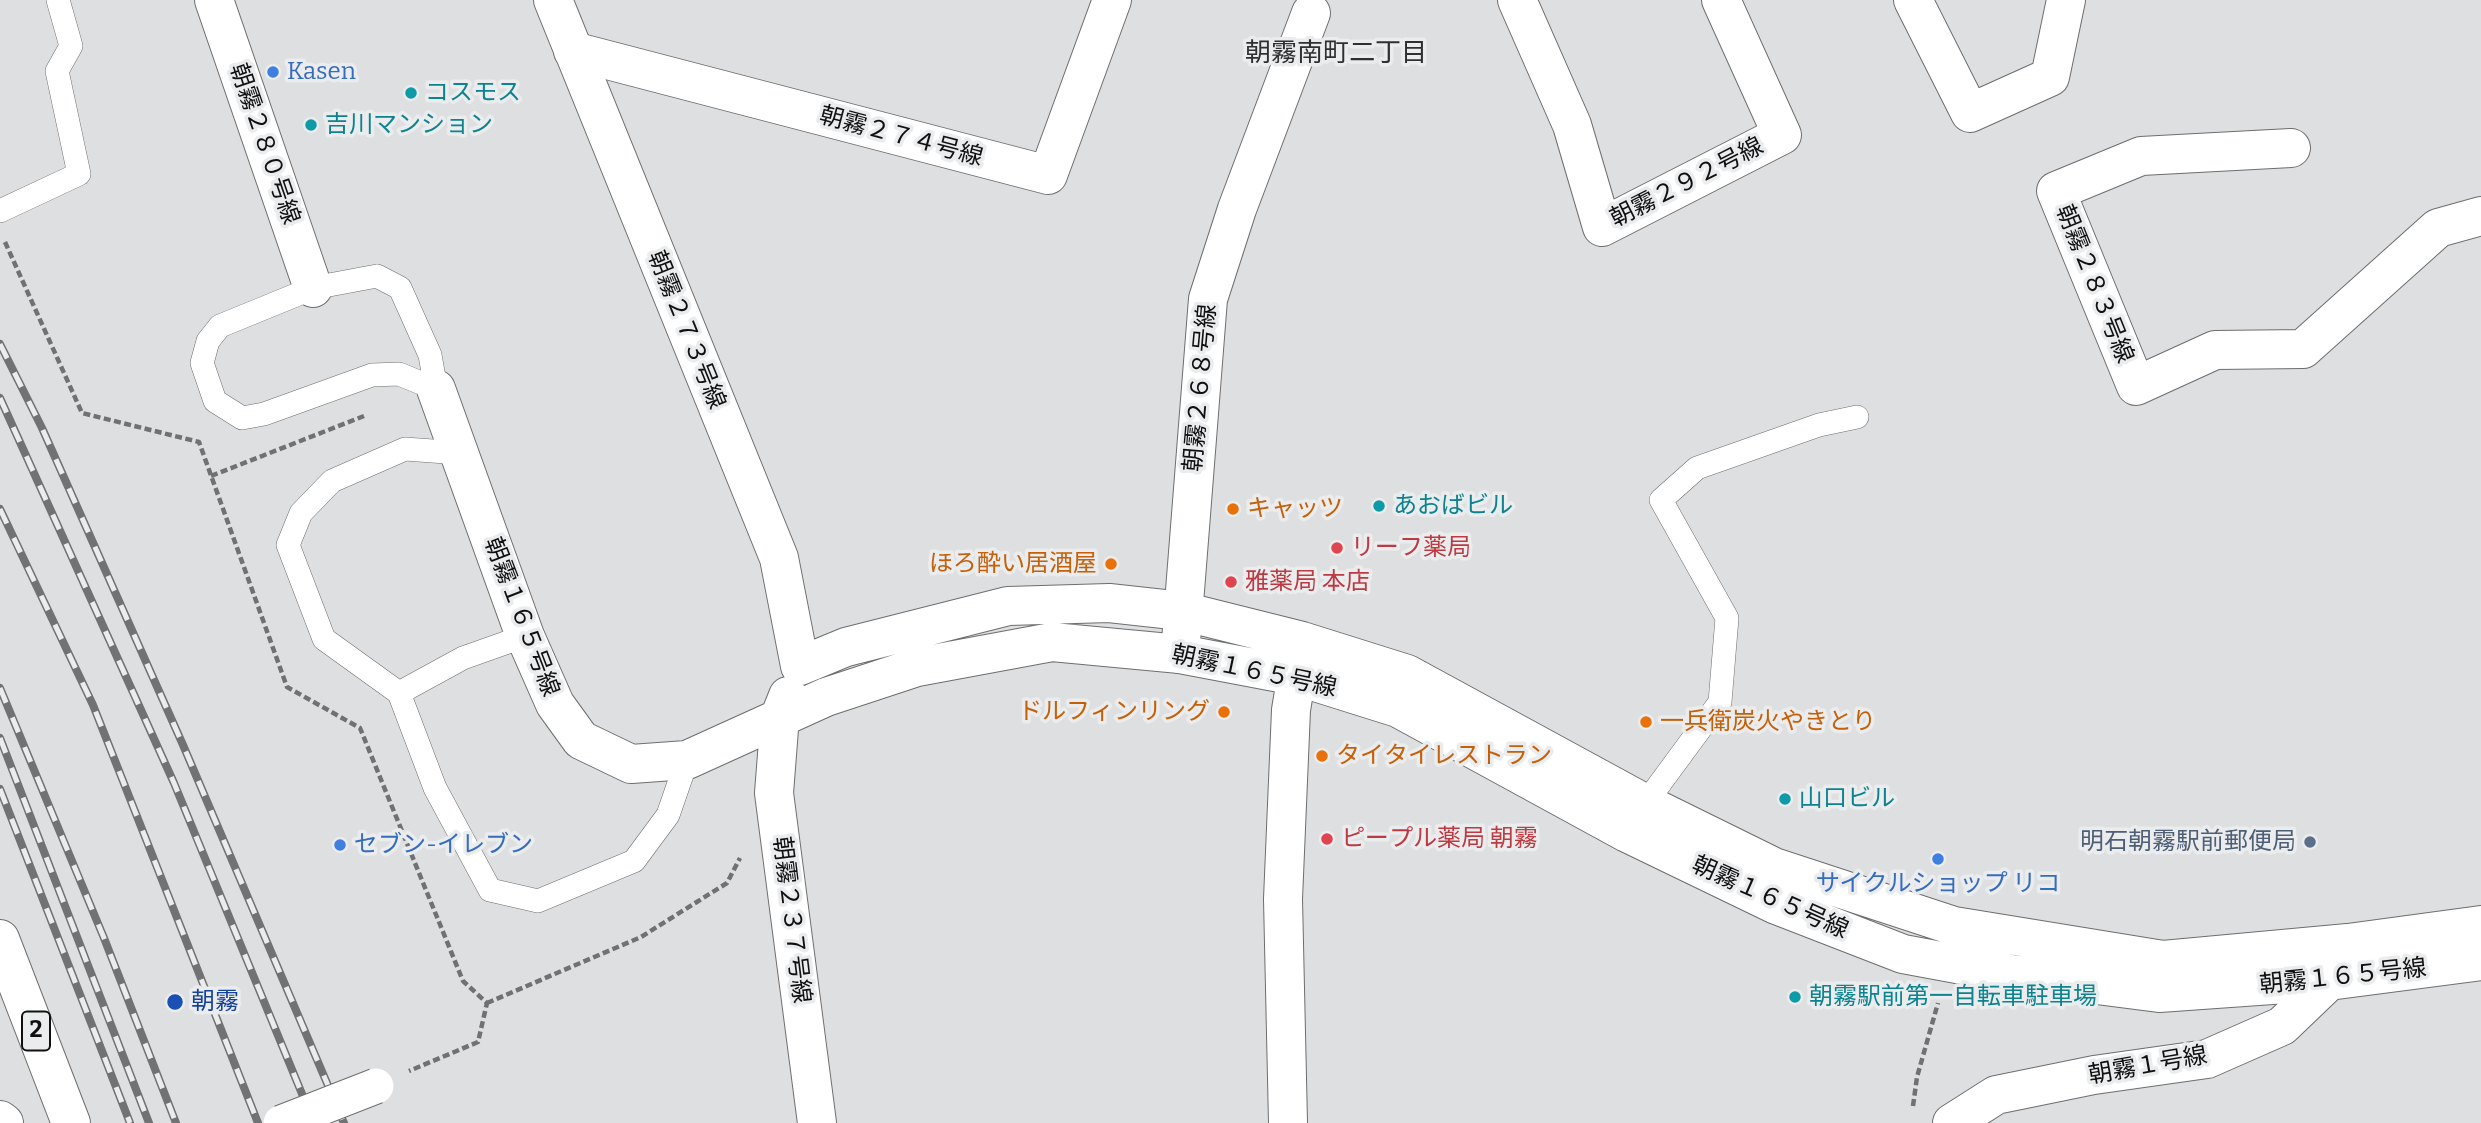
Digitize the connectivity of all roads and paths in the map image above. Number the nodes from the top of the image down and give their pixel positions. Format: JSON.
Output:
{"nodes":[{"id":1,"x":58,"y":0,"type":"edge"},
{"id":2,"x":214,"y":0,"type":"edge"},
{"id":3,"x":552,"y":0,"type":"edge"},
{"id":4,"x":1112,"y":0,"type":"edge"},
{"id":5,"x":1517,"y":0,"type":"edge"},
{"id":6,"x":1721,"y":0,"type":"edge"},
{"id":7,"x":1913,"y":0,"type":"edge"},
{"id":8,"x":2066,"y":0,"type":"edge"},
{"id":9,"x":1311,"y":13,"type":"dead end"},
{"id":10,"x":573,"y":51,"type":"junction"},
{"id":11,"x":2291,"y":148,"type":"dead end"},
{"id":12,"x":0,"y":211,"type":"edge"},
{"id":13,"x":2481,"y":216,"type":"edge"},
{"id":14,"x":0,"y":232,"type":"edge"},
{"id":15,"x":313,"y":288,"type":"junction"},
{"id":16,"x":436,"y":389,"type":"junction"},
{"id":17,"x":373,"y":413,"type":"dead end"},
{"id":18,"x":1857,"y":417,"type":"dead end"},
{"id":19,"x":460,"y":453,"type":"junction"},
{"id":20,"x":211,"y":476,"type":"junction"},
{"id":21,"x":1182,"y":611,"type":"junction"},
{"id":22,"x":525,"y":636,"type":"junction"},
{"id":23,"x":1180,"y":654,"type":"junction"},
{"id":24,"x":1299,"y":659,"type":"junction"},
{"id":25,"x":800,"y":666,"type":"junction"},
{"id":26,"x":399,"y":693,"type":"junction"},
{"id":27,"x":780,"y":716,"type":"junction"},
{"id":28,"x":687,"y":760,"type":"junction"},
{"id":29,"x":1635,"y":818,"type":"junction"},
{"id":30,"x":744,"y":849,"type":"dead end"},
{"id":31,"x":2481,"y":925,"type":"edge"},
{"id":32,"x":0,"y":939,"type":"edge"},
{"id":33,"x":2481,"y":961,"type":"edge"},
{"id":34,"x":2329,"y":981,"type":"junction"},
{"id":35,"x":20,"y":988,"type":"junction"},
{"id":36,"x":1939,"y":999,"type":"dead end"},
{"id":37,"x":487,"y":1003,"type":"junction"},
{"id":38,"x":0,"y":1026,"type":"edge"},
{"id":39,"x":390,"y":1079,"type":"joint"},
{"id":40,"x":1915,"y":1115,"type":"dead end"},
{"id":41,"x":71,"y":1123,"type":"edge"},
{"id":42,"x":281,"y":1123,"type":"edge"},
{"id":43,"x":817,"y":1123,"type":"edge"},
{"id":44,"x":1288,"y":1123,"type":"edge"},
{"id":45,"x":1952,"y":1123,"type":"edge"}],
"edges":[{"from":1,"to":12,"type":"lane"},
{"from":2,"to":15,"type":"main road","name":"朝霧２８０号線"},
{"from":3,"to":10,"type":"main road","name":"朝霧２７３号線"},
{"from":4,"to":10,"type":"main road","name":"朝霧２７４号線"},
{"from":5,"to":6,"type":"main road","name":"朝霧２９２号線"},
{"from":7,"to":8,"type":"main road"},
{"from":9,"to":21,"type":"main road","name":"朝霧２６８号線"},
{"from":10,"to":25,"type":"main road","name":"朝霧２７３号線"},
{"from":11,"to":13,"type":"main road","name":"朝霧２８３号線"},
{"from":14,"to":20,"type":"path"},
{"from":15,"to":16,"type":"lane"},
{"from":15,"to":16,"type":"lane"},
{"from":16,"to":19,"type":"main road","name":"朝霧１６５号線"},
{"from":17,"to":20,"type":"path"},
{"from":18,"to":29,"type":"lane"},
{"from":19,"to":22,"type":"main road","name":"朝霧１６５号線"},
{"from":19,"to":26,"type":"lane"},
{"from":20,"to":37,"type":"path"},
{"from":21,"to":23,"type":"main road","name":"朝霧２６８号線"},
{"from":21,"to":24,"type":"main road","name":"朝霧１６５号線"},
{"from":21,"to":25,"type":"main road","name":"朝霧１６５号線"},
{"from":22,"to":26,"type":"lane"},
{"from":22,"to":28,"type":"main road","name":"朝霧１６５号線"},
{"from":23,"to":24,"type":"main road","name":"朝霧１６５号線"},
{"from":23,"to":27,"type":"main road","name":"朝霧１６５号線"},
{"from":24,"to":29,"type":"main road","name":"朝霧１６５号線"},
{"from":24,"to":44,"type":"main road"},
{"from":25,"to":27,"type":"main road","name":"朝霧２３７号線"},
{"from":26,"to":28,"type":"lane"},
{"from":27,"to":28,"type":"main road","name":"朝霧１６５号線"},
{"from":27,"to":43,"type":"main road","name":"朝霧２３７号線"},
{"from":29,"to":31,"type":"main road","name":"朝霧１６５号線"},
{"from":29,"to":34,"type":"main road","name":"朝霧１６５号線"},
{"from":30,"to":37,"type":"path"},
{"from":32,"to":35,"type":"main road","number":"2"},
{"from":33,"to":34,"type":"main road","name":"朝霧１６５号線"},
{"from":34,"to":45,"type":"main road","name":"朝霧１号線"},
{"from":35,"to":38,"type":"main road"},
{"from":35,"to":41,"type":"main road","number":"2"},
{"from":36,"to":40,"type":"path"},
{"from":37,"to":39,"type":"path"},
{"from":39,"to":42,"type":"street","bridge":true}]}
